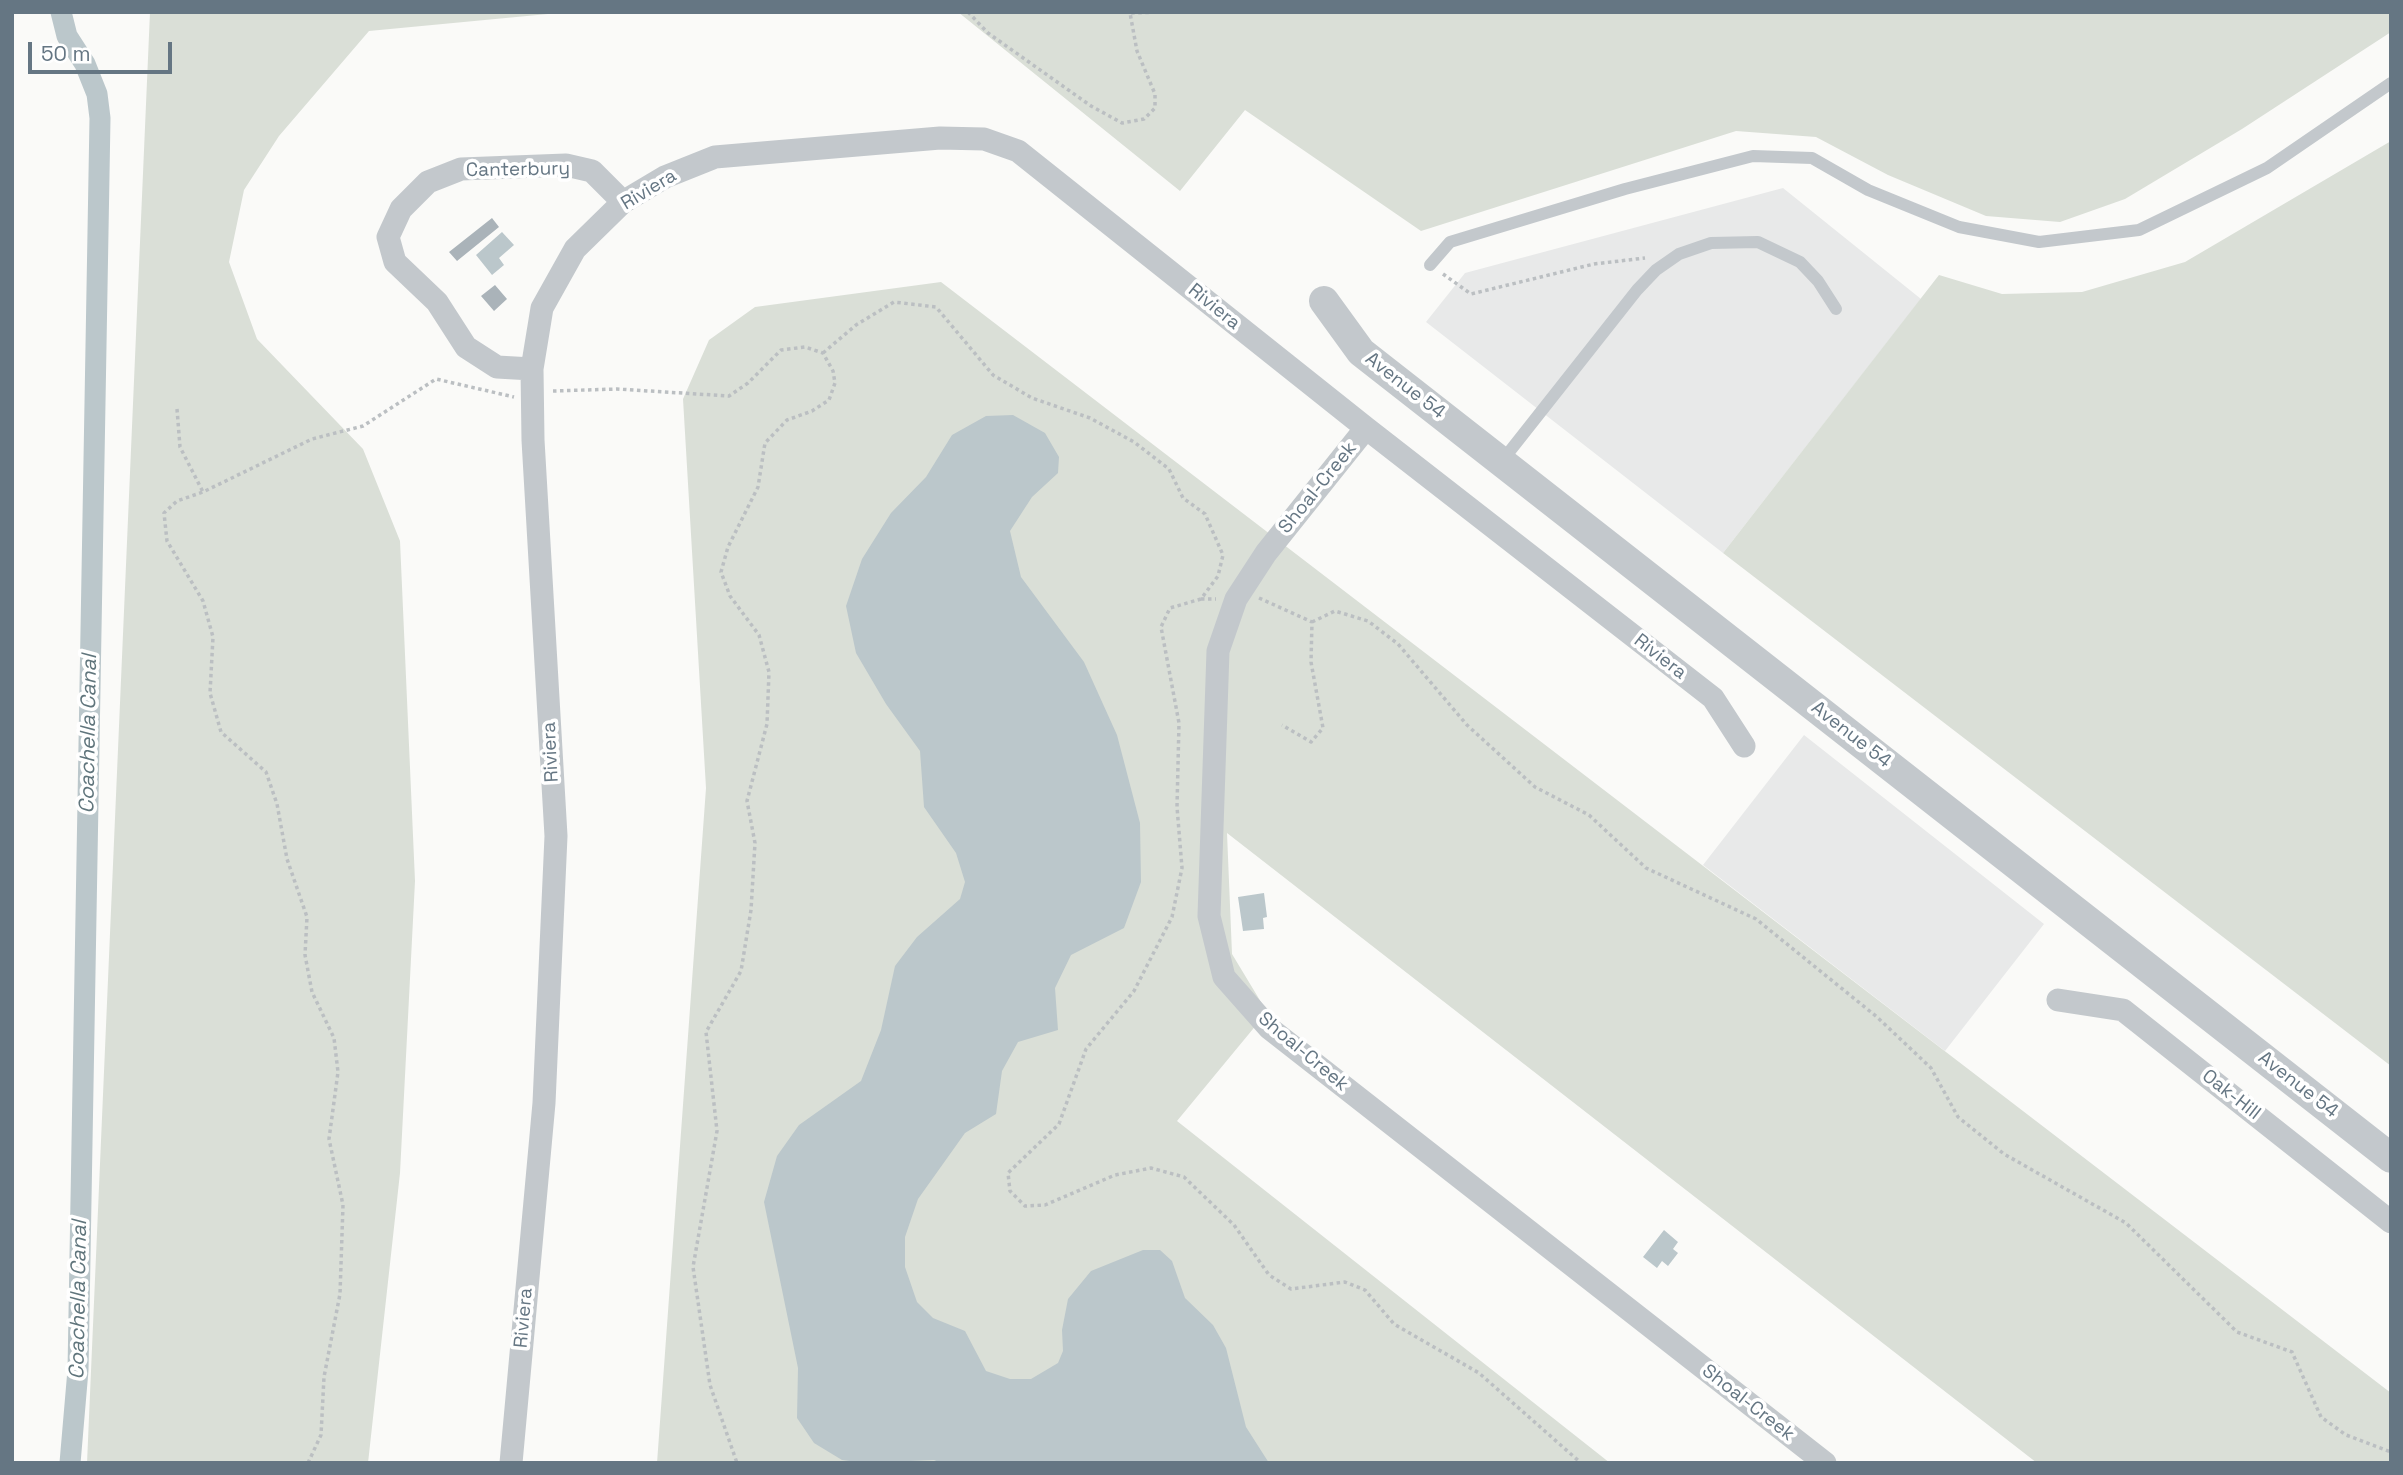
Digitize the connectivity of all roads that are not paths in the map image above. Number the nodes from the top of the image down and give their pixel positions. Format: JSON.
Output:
{"nodes":[{"id":1,"x":2391,"y":83,"type":"edge"},
{"id":2,"x":623,"y":202,"type":"junction"},
{"id":3,"x":1430,"y":265,"type":"road end"},
{"id":4,"x":1324,"y":301,"type":"dead end"},
{"id":5,"x":1836,"y":309,"type":"dead end"},
{"id":6,"x":532,"y":369,"type":"junction"},
{"id":7,"x":1366,"y":428,"type":"junction"},
{"id":8,"x":1502,"y":461,"type":"junction"},
{"id":9,"x":1744,"y":747,"type":"dead end"},
{"id":10,"x":2057,"y":1000,"type":"dead end"},
{"id":11,"x":2391,"y":1158,"type":"edge"},
{"id":12,"x":2391,"y":1222,"type":"edge"},
{"id":13,"x":511,"y":1463,"type":"edge"},
{"id":14,"x":1825,"y":1463,"type":"edge"}],
"edges":[{"from":1,"to":3,"type":"lane"},
{"from":2,"to":6,"type":"street","name":"Riviera"},
{"from":2,"to":6,"type":"street","name":"Canterbury"},
{"from":2,"to":7,"type":"street","name":"Riviera"},
{"from":4,"to":8,"type":"street","name":"Avenue 54"},
{"from":5,"to":8,"type":"lane"},
{"from":6,"to":13,"type":"street","name":"Riviera"},
{"from":7,"to":9,"type":"street","name":"Riviera"},
{"from":7,"to":14,"type":"street","name":"Shoal-Creek"},
{"from":8,"to":11,"type":"street","name":"Avenue 54"},
{"from":10,"to":12,"type":"street","name":"Oak-Hill"}]}
